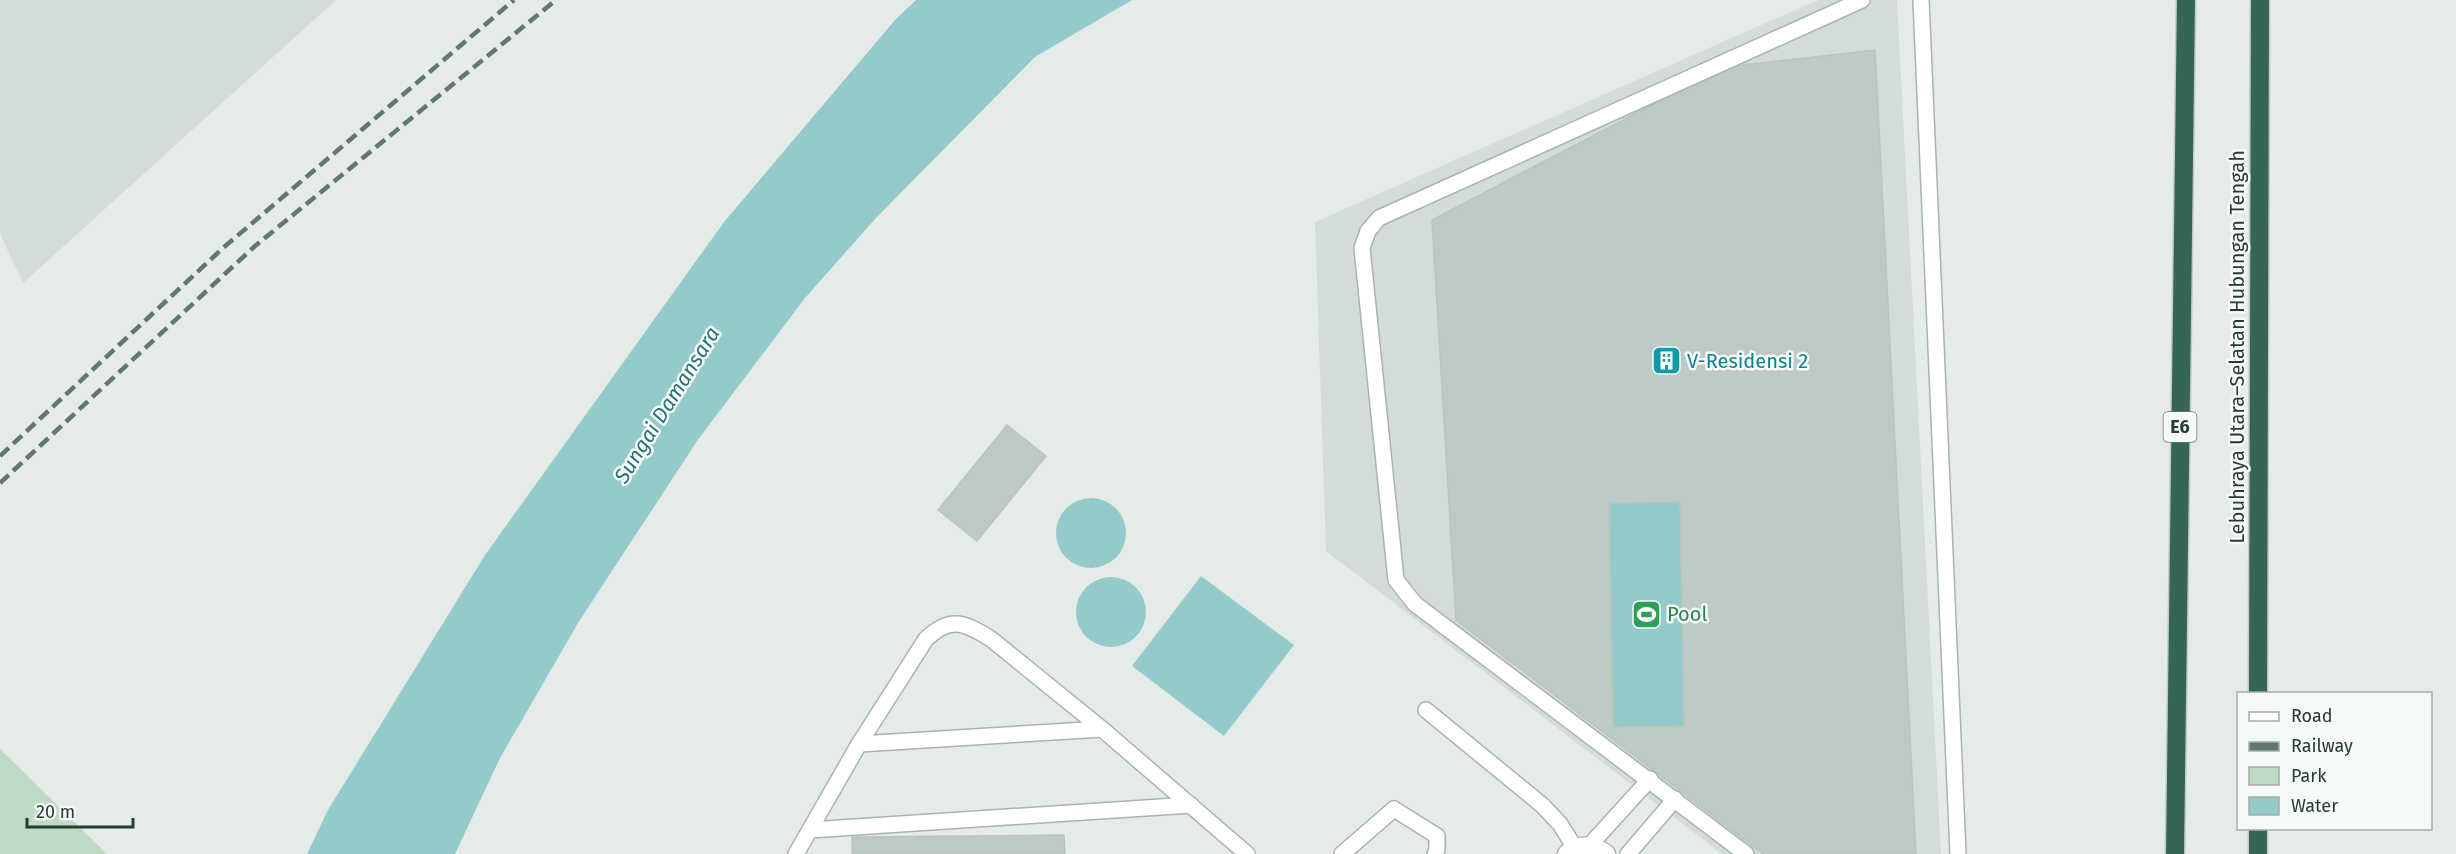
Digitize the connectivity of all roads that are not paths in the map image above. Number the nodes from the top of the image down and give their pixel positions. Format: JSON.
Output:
{"nodes":[{"id":1,"x":1862,"y":0,"type":"edge"},
{"id":2,"x":1921,"y":0,"type":"edge"},
{"id":3,"x":2186,"y":0,"type":"edge"},
{"id":4,"x":2260,"y":0,"type":"edge"},
{"id":5,"x":2258,"y":692,"type":"edge"},
{"id":6,"x":1426,"y":710,"type":"dead end"},
{"id":7,"x":1102,"y":729,"type":"junction"},
{"id":8,"x":859,"y":744,"type":"junction"},
{"id":9,"x":1650,"y":779,"type":"junction"},
{"id":10,"x":1676,"y":799,"type":"junction"},
{"id":11,"x":1191,"y":805,"type":"junction"},
{"id":12,"x":810,"y":830,"type":"junction"},
{"id":13,"x":2258,"y":830,"type":"edge"},
{"id":14,"x":1577,"y":849,"type":"edge"},
{"id":15,"x":796,"y":854,"type":"edge"},
{"id":16,"x":1246,"y":854,"type":"edge"},
{"id":17,"x":1342,"y":854,"type":"edge"},
{"id":18,"x":1434,"y":854,"type":"edge"},
{"id":19,"x":1606,"y":854,"type":"edge"},
{"id":20,"x":1628,"y":854,"type":"edge"},
{"id":21,"x":1746,"y":854,"type":"edge"},
{"id":22,"x":1958,"y":854,"type":"edge"},
{"id":23,"x":2175,"y":854,"type":"edge"},
{"id":24,"x":2258,"y":854,"type":"edge"}],
"edges":[{"from":1,"to":9,"type":"lane"},
{"from":2,"to":22,"type":"lane"},
{"from":3,"to":23,"type":"highway","number":"E6"},
{"from":4,"to":5,"type":"highway","name":"Lebuhraya Utara–Selatan Hubungan Tengah"},
{"from":6,"to":14,"type":"lane"},
{"from":7,"to":8,"type":"lane"},
{"from":7,"to":8,"type":"lane"},
{"from":7,"to":11,"type":"lane"},
{"from":8,"to":12,"type":"lane"},
{"from":9,"to":10,"type":"lane"},
{"from":9,"to":14,"type":"lane"},
{"from":10,"to":20,"type":"lane"},
{"from":10,"to":21,"type":"lane"},
{"from":11,"to":12,"type":"lane"},
{"from":11,"to":16,"type":"lane"},
{"from":12,"to":15,"type":"lane"},
{"from":13,"to":24,"type":"highway"},
{"from":14,"to":19,"type":"street"},
{"from":17,"to":18,"type":"lane"}]}
